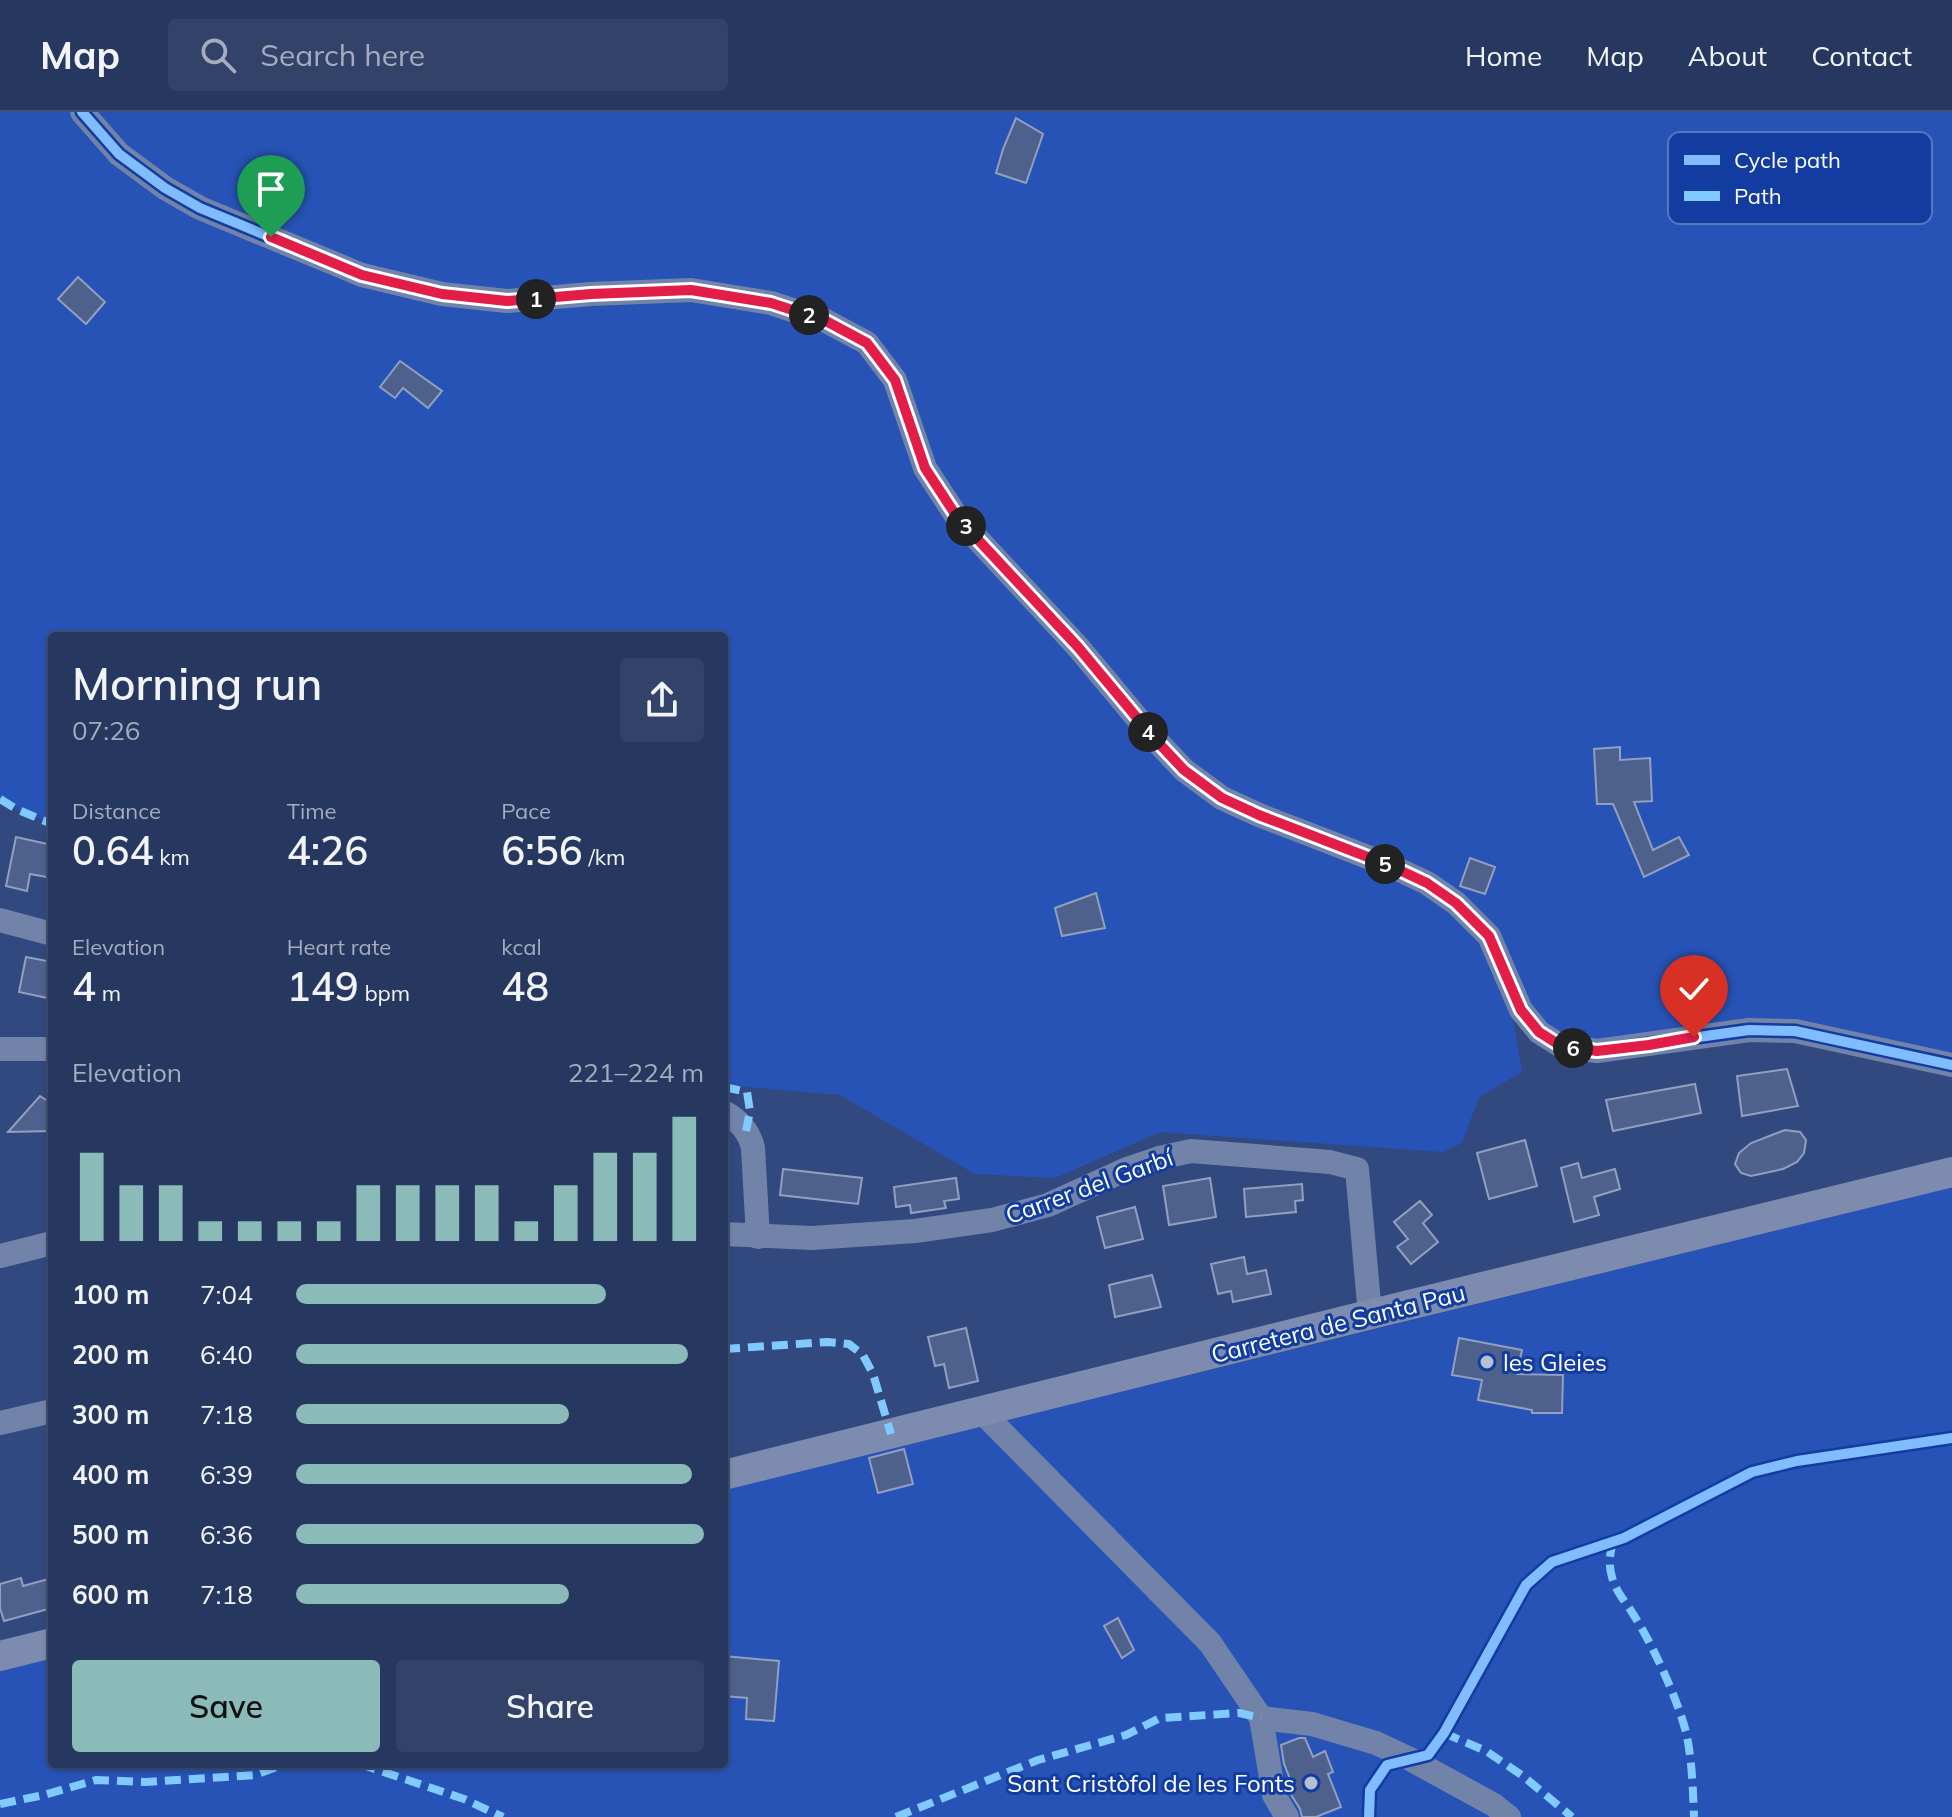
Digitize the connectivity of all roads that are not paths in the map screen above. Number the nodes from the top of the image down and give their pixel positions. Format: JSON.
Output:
{"nodes":[{"id":1,"x":82,"y":112,"type":"edge"},
{"id":2,"x":0,"y":920,"type":"edge"},
{"id":3,"x":48,"y":933,"type":"edge"},
{"id":4,"x":0,"y":1049,"type":"edge"},
{"id":5,"x":48,"y":1049,"type":"edge"},
{"id":6,"x":1952,"y":1065,"type":"edge"},
{"id":7,"x":728,"y":1115,"type":"edge"},
{"id":8,"x":1952,"y":1172,"type":"edge"},
{"id":9,"x":728,"y":1234,"type":"edge"},
{"id":10,"x":758,"y":1237,"type":"junction"},
{"id":11,"x":48,"y":1244,"type":"edge"},
{"id":12,"x":0,"y":1256,"type":"edge"},
{"id":13,"x":1370,"y":1315,"type":"junction"},
{"id":14,"x":981,"y":1411,"type":"junction"},
{"id":15,"x":48,"y":1412,"type":"edge"},
{"id":16,"x":0,"y":1423,"type":"edge"},
{"id":17,"x":728,"y":1474,"type":"edge"},
{"id":18,"x":48,"y":1644,"type":"edge"},
{"id":19,"x":0,"y":1656,"type":"edge"},
{"id":20,"x":1261,"y":1718,"type":"junction"},
{"id":21,"x":1287,"y":1817,"type":"edge"},
{"id":22,"x":1509,"y":1817,"type":"edge"}],
"edges":[{"from":1,"to":6,"type":"street"},
{"from":2,"to":3,"type":"street"},
{"from":4,"to":5,"type":"street"},
{"from":7,"to":10,"type":"street"},
{"from":8,"to":13,"type":"main road","name":"Carretera de Santa Pau"},
{"from":9,"to":10,"type":"street","name":"Carrer del Garbí"},
{"from":10,"to":13,"type":"street","name":"Carrer del Garbí"},
{"from":11,"to":12,"type":"street"},
{"from":13,"to":14,"type":"main road","name":"Carretera de Santa Pau"},
{"from":14,"to":17,"type":"main road","name":"Carretera de Santa Pau"},
{"from":14,"to":20,"type":"street"},
{"from":15,"to":16,"type":"street"},
{"from":18,"to":19,"type":"main road"},
{"from":20,"to":21,"type":"street"},
{"from":20,"to":22,"type":"street"}]}
